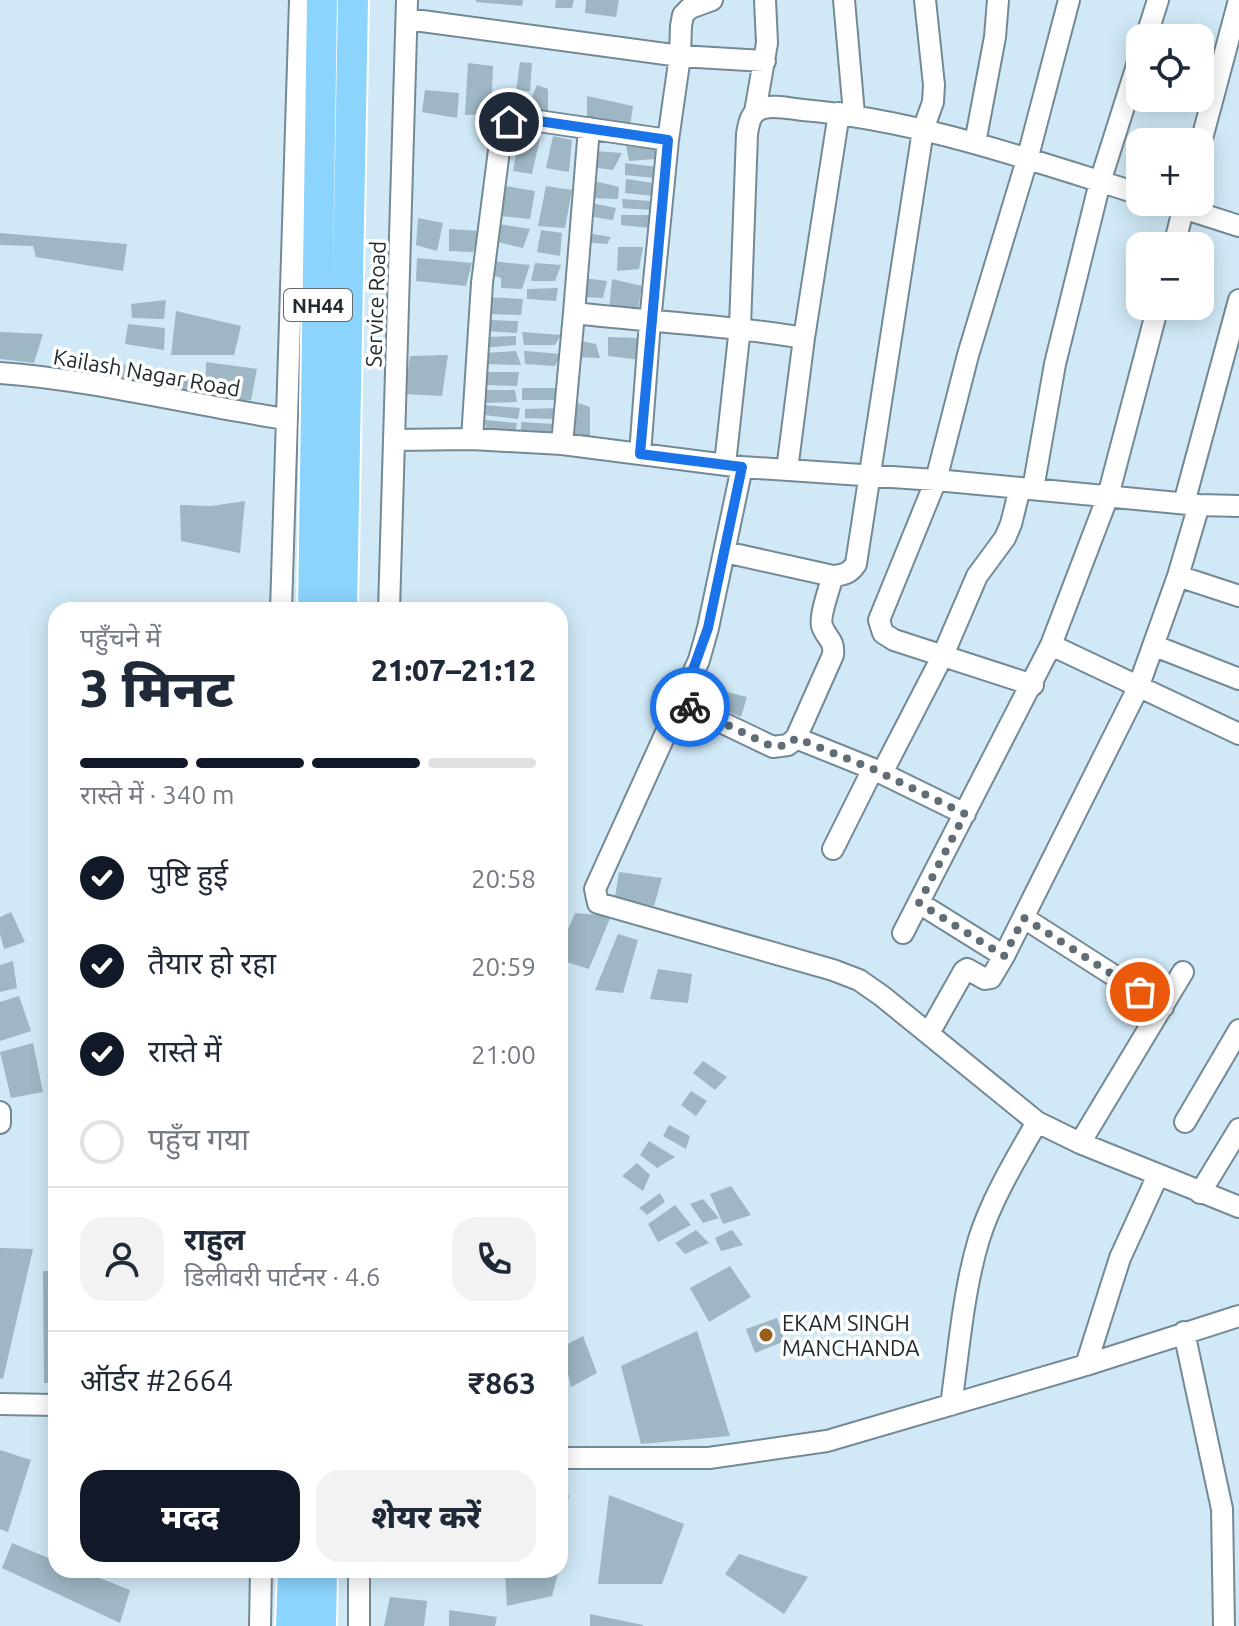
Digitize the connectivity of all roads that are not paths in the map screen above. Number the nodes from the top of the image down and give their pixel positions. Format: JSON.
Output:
{"nodes":[{"id":1,"x":300,"y":0,"type":"edge"},
{"id":2,"x":322,"y":0,"type":"edge"},
{"id":3,"x":353,"y":0,"type":"edge"},
{"id":4,"x":712,"y":0,"type":"edge"},
{"id":5,"x":765,"y":0,"type":"edge"},
{"id":6,"x":844,"y":0,"type":"edge"},
{"id":7,"x":925,"y":0,"type":"edge"},
{"id":8,"x":998,"y":0,"type":"edge"},
{"id":9,"x":1069,"y":0,"type":"edge"},
{"id":10,"x":1158,"y":0,"type":"edge"},
{"id":11,"x":1239,"y":0,"type":"edge"},
{"id":12,"x":407,"y":9,"type":"edge"},
{"id":13,"x":1150,"y":24,"type":"edge"},
{"id":14,"x":680,"y":56,"type":"junction"},
{"id":15,"x":765,"y":61,"type":"junction"},
{"id":16,"x":1126,"y":100,"type":"edge"},
{"id":17,"x":755,"y":112,"type":"junction"},
{"id":18,"x":847,"y":114,"type":"junction"},
{"id":19,"x":589,"y":128,"type":"junction"},
{"id":20,"x":1205,"y":128,"type":"edge"},
{"id":21,"x":923,"y":130,"type":"junction"},
{"id":22,"x":668,"y":140,"type":"junction"},
{"id":23,"x":975,"y":143,"type":"junction"},
{"id":24,"x":1027,"y":160,"type":"junction"},
{"id":25,"x":1100,"y":182,"type":"junction"},
{"id":26,"x":1126,"y":190,"type":"edge"},
{"id":27,"x":1211,"y":216,"type":"edge"},
{"id":28,"x":1239,"y":226,"type":"edge"},
{"id":29,"x":1239,"y":300,"type":"edge"},
{"id":30,"x":574,"y":313,"type":"junction"},
{"id":31,"x":1154,"y":320,"type":"edge"},
{"id":32,"x":650,"y":322,"type":"junction"},
{"id":33,"x":740,"y":327,"type":"junction"},
{"id":34,"x":804,"y":338,"type":"junction"},
{"id":35,"x":0,"y":373,"type":"edge"},
{"id":36,"x":286,"y":419,"type":"junction"},
{"id":37,"x":472,"y":439,"type":"junction"},
{"id":38,"x":394,"y":440,"type":"junction"},
{"id":39,"x":562,"y":444,"type":"junction"},
{"id":40,"x":640,"y":454,"type":"junction"},
{"id":41,"x":734,"y":465,"type":"junction"},
{"id":42,"x":787,"y":470,"type":"junction"},
{"id":43,"x":867,"y":477,"type":"junction"},
{"id":44,"x":936,"y":480,"type":"junction"},
{"id":45,"x":1026,"y":489,"type":"junction"},
{"id":46,"x":1108,"y":496,"type":"junction"},
{"id":47,"x":1191,"y":504,"type":"junction"},
{"id":48,"x":1239,"y":506,"type":"edge"},
{"id":49,"x":725,"y":552,"type":"junction"},
{"id":50,"x":833,"y":576,"type":"junction"},
{"id":51,"x":1178,"y":576,"type":"junction"},
{"id":52,"x":1239,"y":596,"type":"edge"},
{"id":53,"x":281,"y":602,"type":"edge"},
{"id":54,"x":313,"y":602,"type":"edge"},
{"id":55,"x":342,"y":602,"type":"edge"},
{"id":56,"x":389,"y":602,"type":"edge"},
{"id":57,"x":1051,"y":645,"type":"junction"},
{"id":58,"x":1155,"y":646,"type":"junction"},
{"id":59,"x":943,"y":655,"type":"junction"},
{"id":60,"x":1239,"y":679,"type":"edge"},
{"id":61,"x":1033,"y":685,"type":"junction"},
{"id":62,"x":1138,"y":688,"type":"junction"},
{"id":63,"x":681,"y":703,"type":"junction"},
{"id":64,"x":1239,"y":734,"type":"edge"},
{"id":65,"x":796,"y":738,"type":"junction"},
{"id":66,"x":878,"y":771,"type":"junction"},
{"id":67,"x":965,"y":814,"type":"junction"},
{"id":68,"x":833,"y":849,"type":"dead end"},
{"id":69,"x":919,"y":903,"type":"junction"},
{"id":70,"x":1024,"y":918,"type":"junction"},
{"id":71,"x":903,"y":933,"type":"dead end"},
{"id":72,"x":1004,"y":956,"type":"junction"},
{"id":73,"x":1183,"y":972,"type":"dead end"},
{"id":74,"x":1163,"y":1007,"type":"junction"},
{"id":75,"x":1239,"y":1030,"type":"edge"},
{"id":76,"x":929,"y":1033,"type":"junction"},
{"id":77,"x":0,"y":1112,"type":"edge"},
{"id":78,"x":1037,"y":1122,"type":"junction"},
{"id":79,"x":1185,"y":1122,"type":"dead end"},
{"id":80,"x":0,"y":1123,"type":"edge"},
{"id":81,"x":1239,"y":1129,"type":"edge"},
{"id":82,"x":1080,"y":1143,"type":"junction"},
{"id":83,"x":1158,"y":1175,"type":"junction"},
{"id":84,"x":1200,"y":1193,"type":"junction"},
{"id":85,"x":1239,"y":1207,"type":"edge"},
{"id":86,"x":1239,"y":1316,"type":"edge"},
{"id":87,"x":1184,"y":1332,"type":"junction"},
{"id":88,"x":1086,"y":1365,"type":"junction"},
{"id":89,"x":0,"y":1404,"type":"edge"},
{"id":90,"x":48,"y":1405,"type":"edge"},
{"id":91,"x":951,"y":1405,"type":"junction"},
{"id":92,"x":568,"y":1458,"type":"edge"},
{"id":93,"x":1231,"y":1509,"type":"edge"},
{"id":94,"x":261,"y":1578,"type":"edge"},
{"id":95,"x":293,"y":1578,"type":"edge"},
{"id":96,"x":322,"y":1578,"type":"edge"},
{"id":97,"x":359,"y":1578,"type":"edge"},
{"id":98,"x":1231,"y":1592,"type":"edge"},
{"id":99,"x":260,"y":1626,"type":"edge"},
{"id":100,"x":291,"y":1626,"type":"edge"},
{"id":101,"x":321,"y":1626,"type":"edge"},
{"id":102,"x":359,"y":1626,"type":"edge"},
{"id":103,"x":1224,"y":1626,"type":"edge"}],
"edges":[{"from":1,"to":36,"type":"street"},
{"from":2,"to":54,"type":"highway","number":"NH44"},
{"from":3,"to":55,"type":"highway","number":"NH44"},
{"from":4,"to":14,"type":"street"},
{"from":5,"to":15,"type":"street"},
{"from":6,"to":18,"type":"street"},
{"from":7,"to":21,"type":"street"},
{"from":8,"to":23,"type":"street"},
{"from":9,"to":24,"type":"street"},
{"from":10,"to":13,"type":"street"},
{"from":11,"to":20,"type":"street"},
{"from":12,"to":14,"type":"street"},
{"from":12,"to":38,"type":"street","name":"Service Road"},
{"from":14,"to":15,"type":"street"},
{"from":14,"to":22,"type":"street"},
{"from":15,"to":17,"type":"street"},
{"from":16,"to":25,"type":"street"},
{"from":17,"to":18,"type":"street"},
{"from":17,"to":33,"type":"street"},
{"from":18,"to":21,"type":"street"},
{"from":18,"to":34,"type":"street"},
{"from":19,"to":22,"type":"street"},
{"from":19,"to":30,"type":"street"},
{"from":19,"to":37,"type":"street"},
{"from":21,"to":23,"type":"street"},
{"from":21,"to":43,"type":"street"},
{"from":22,"to":32,"type":"street"},
{"from":23,"to":24,"type":"street"},
{"from":24,"to":25,"type":"street"},
{"from":24,"to":44,"type":"street"},
{"from":25,"to":26,"type":"street"},
{"from":25,"to":45,"type":"street"},
{"from":27,"to":28,"type":"street"},
{"from":29,"to":47,"type":"street"},
{"from":30,"to":32,"type":"street"},
{"from":30,"to":39,"type":"street"},
{"from":31,"to":46,"type":"street"},
{"from":32,"to":33,"type":"street"},
{"from":32,"to":40,"type":"street"},
{"from":33,"to":34,"type":"street"},
{"from":33,"to":41,"type":"street"},
{"from":34,"to":42,"type":"street"},
{"from":35,"to":36,"type":"street","name":"Kailash Nagar Road"},
{"from":36,"to":53,"type":"street"},
{"from":37,"to":38,"type":"street"},
{"from":37,"to":39,"type":"street"},
{"from":38,"to":56,"type":"street","name":"Service Road"},
{"from":39,"to":40,"type":"street"},
{"from":40,"to":41,"type":"street"},
{"from":41,"to":42,"type":"street"},
{"from":41,"to":49,"type":"street"},
{"from":42,"to":43,"type":"street"},
{"from":43,"to":44,"type":"street"},
{"from":43,"to":50,"type":"street"},
{"from":44,"to":45,"type":"street"},
{"from":44,"to":59,"type":"street"},
{"from":45,"to":46,"type":"street"},
{"from":45,"to":59,"type":"street"},
{"from":46,"to":47,"type":"street"},
{"from":46,"to":57,"type":"street"},
{"from":47,"to":48,"type":"street"},
{"from":47,"to":51,"type":"street"},
{"from":49,"to":50,"type":"street"},
{"from":49,"to":63,"type":"street"},
{"from":50,"to":65,"type":"street"},
{"from":51,"to":52,"type":"street"},
{"from":51,"to":58,"type":"street"},
{"from":57,"to":61,"type":"street"},
{"from":57,"to":62,"type":"street"},
{"from":58,"to":60,"type":"street"},
{"from":58,"to":62,"type":"street"},
{"from":59,"to":61,"type":"street"},
{"from":59,"to":66,"type":"street"},
{"from":61,"to":67,"type":"street"},
{"from":62,"to":64,"type":"street"},
{"from":62,"to":70,"type":"street"},
{"from":63,"to":65,"type":"street"},
{"from":63,"to":76,"type":"street"},
{"from":65,"to":66,"type":"street"},
{"from":66,"to":67,"type":"street"},
{"from":66,"to":68,"type":"street"},
{"from":67,"to":69,"type":"street"},
{"from":69,"to":71,"type":"street"},
{"from":69,"to":72,"type":"street"},
{"from":70,"to":72,"type":"street"},
{"from":70,"to":74,"type":"street"},
{"from":72,"to":76,"type":"street"},
{"from":73,"to":74,"type":"street"},
{"from":74,"to":82,"type":"street"},
{"from":75,"to":79,"type":"street"},
{"from":76,"to":78,"type":"street"},
{"from":77,"to":80,"type":"street"},
{"from":78,"to":82,"type":"street"},
{"from":78,"to":91,"type":"street"},
{"from":81,"to":84,"type":"street"},
{"from":82,"to":83,"type":"street"},
{"from":83,"to":84,"type":"street"},
{"from":83,"to":88,"type":"street"},
{"from":84,"to":85,"type":"street"},
{"from":86,"to":87,"type":"street"},
{"from":87,"to":88,"type":"street"},
{"from":87,"to":93,"type":"street"},
{"from":88,"to":91,"type":"street"},
{"from":89,"to":90,"type":"street"},
{"from":91,"to":92,"type":"street"},
{"from":93,"to":98,"type":"street"},
{"from":94,"to":99,"type":"street"},
{"from":95,"to":100,"type":"highway"},
{"from":96,"to":101,"type":"highway"},
{"from":97,"to":102,"type":"street"},
{"from":98,"to":103,"type":"street"}]}
